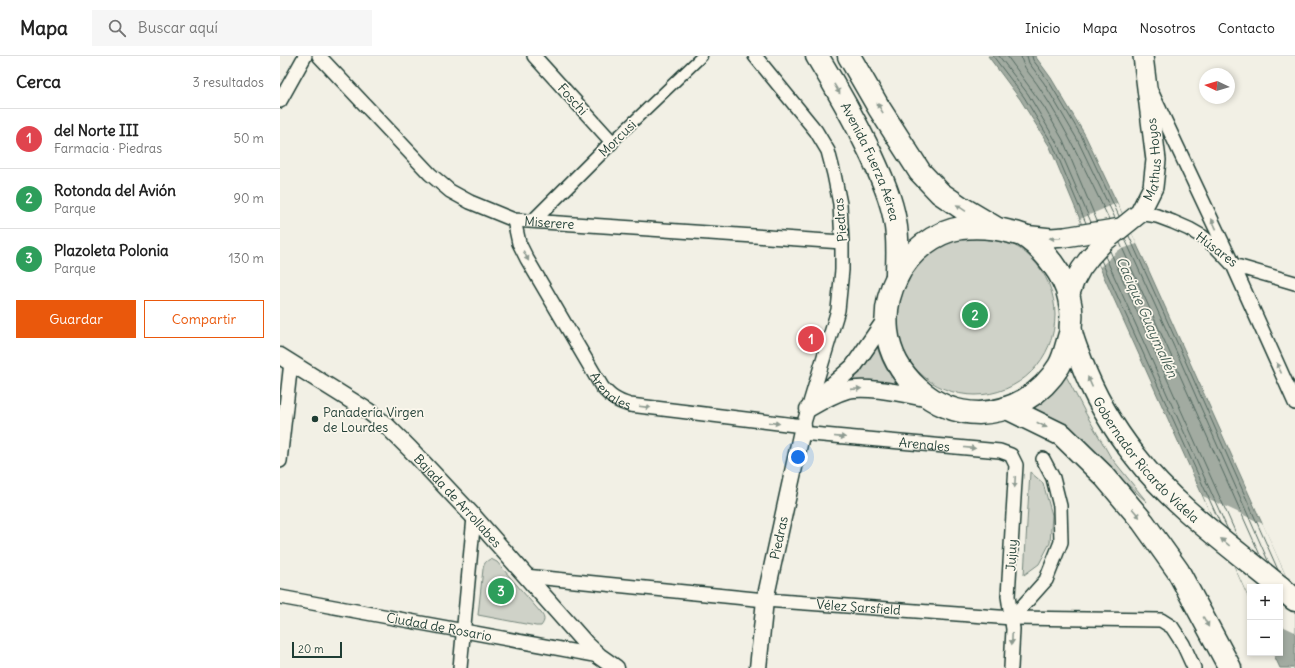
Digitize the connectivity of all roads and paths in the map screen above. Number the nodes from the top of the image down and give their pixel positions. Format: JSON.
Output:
{"nodes":[{"id":1,"x":305,"y":56,"type":"edge"},
{"id":2,"x":319,"y":56,"type":"edge"},
{"id":3,"x":534,"y":56,"type":"edge"},
{"id":4,"x":702,"y":56,"type":"edge"},
{"id":5,"x":755,"y":56,"type":"edge"},
{"id":6,"x":817,"y":56,"type":"edge"},
{"id":7,"x":849,"y":56,"type":"edge"},
{"id":8,"x":1143,"y":56,"type":"edge"},
{"id":9,"x":1145,"y":78,"type":"junction"},
{"id":10,"x":280,"y":101,"type":"edge"},
{"id":11,"x":612,"y":142,"type":"junction"},
{"id":12,"x":514,"y":220,"type":"junction"},
{"id":13,"x":1130,"y":221,"type":"junction"},
{"id":14,"x":534,"y":222,"type":"junction"},
{"id":15,"x":995,"y":228,"type":"junction"},
{"id":16,"x":1023,"y":235,"type":"junction"},
{"id":17,"x":842,"y":242,"type":"junction"},
{"id":18,"x":1233,"y":264,"type":"junction"},
{"id":19,"x":897,"y":276,"type":"junction"},
{"id":20,"x":1295,"y":283,"type":"edge"},
{"id":21,"x":1069,"y":296,"type":"junction"},
{"id":22,"x":886,"y":319,"type":"junction"},
{"id":23,"x":1071,"y":331,"type":"junction"},
{"id":24,"x":286,"y":359,"type":"edge"},
{"id":25,"x":932,"y":400,"type":"junction"},
{"id":26,"x":1295,"y":403,"type":"edge"},
{"id":27,"x":808,"y":407,"type":"junction"},
{"id":28,"x":1007,"y":408,"type":"junction"},
{"id":29,"x":802,"y":430,"type":"junction"},
{"id":30,"x":1000,"y":451,"type":"joint"},
{"id":31,"x":1043,"y":459,"type":"dead end"},
{"id":32,"x":280,"y":461,"type":"edge"},
{"id":33,"x":474,"y":517,"type":"junction"},
{"id":34,"x":526,"y":576,"type":"junction"},
{"id":35,"x":1276,"y":584,"type":"edge"},
{"id":36,"x":1283,"y":590,"type":"edge"},
{"id":37,"x":280,"y":597,"type":"edge"},
{"id":38,"x":765,"y":600,"type":"junction"},
{"id":39,"x":1295,"y":600,"type":"edge"},
{"id":40,"x":1012,"y":618,"type":"junction"},
{"id":41,"x":463,"y":630,"type":"junction"},
{"id":42,"x":599,"y":656,"type":"junction"},
{"id":43,"x":460,"y":668,"type":"edge"},
{"id":44,"x":616,"y":668,"type":"edge"},
{"id":45,"x":758,"y":668,"type":"edge"},
{"id":46,"x":1011,"y":668,"type":"edge"},
{"id":47,"x":1194,"y":668,"type":"edge"},
{"id":48,"x":1230,"y":668,"type":"edge"}],
"edges":[{"from":1,"to":10,"type":"street"},
{"from":2,"to":12,"type":"street","name":"Miserere"},
{"from":3,"to":11,"type":"street","name":"Foschi"},
{"from":4,"to":11,"type":"street","name":"Morcusi"},
{"from":5,"to":17,"type":"street","name":"Piedras"},
{"from":6,"to":19,"type":"highway","name":"Avenida Fuerza Aérea","one_way":true},
{"from":15,"to":7,"type":"highway","one_way":true},
{"from":8,"to":9,"type":"main road","name":"Mathus Hoyos"},
{"from":9,"to":13,"type":"main road","name":"Mathus Hoyos"},
{"from":18,"to":9,"type":"street","one_way":true},
{"from":11,"to":14,"type":"street","name":"Morcusi"},
{"from":12,"to":14,"type":"street","name":"Miserere"},
{"from":12,"to":29,"type":"street","name":"Arenales","one_way":true},
{"from":13,"to":16,"type":"main road","one_way":true},
{"from":13,"to":18,"type":"street","name":"Húsares"},
{"from":13,"to":21,"type":"main road","name":"Mathus Hoyos"},
{"from":14,"to":17,"type":"street","name":"Miserere"},
{"from":15,"to":16,"type":"highway"},
{"from":15,"to":19,"type":"highway"},
{"from":16,"to":21,"type":"highway","name":"Gobernador Ricardo Videla"},
{"from":17,"to":27,"type":"street","name":"Piedras"},
{"from":18,"to":20,"type":"street","name":"Húsares"},
{"from":26,"to":18,"type":"street","one_way":true},
{"from":19,"to":22,"type":"highway"},
{"from":21,"to":23,"type":"highway","name":"Gobernador Ricardo Videla"},
{"from":22,"to":25,"type":"highway"},
{"from":22,"to":27,"type":"street"},
{"from":23,"to":28,"type":"highway"},
{"from":35,"to":23,"type":"highway","name":"Gobernador Ricardo Videla","one_way":true},
{"from":24,"to":32,"type":"street"},
{"from":24,"to":33,"type":"street","name":"Bajada de Arrollabes"},
{"from":27,"to":25,"type":"street","one_way":true},
{"from":25,"to":28,"type":"highway"},
{"from":27,"to":29,"type":"street","name":"Piedras"},
{"from":28,"to":48,"type":"highway","one_way":true},
{"from":29,"to":30,"type":"street","name":"Arenales","one_way":true},
{"from":29,"to":38,"type":"street","name":"Piedras"},
{"from":30,"to":40,"type":"street","name":"Jujuy","one_way":true},
{"from":31,"to":40,"type":"street"},
{"from":33,"to":34,"type":"street","name":"Bajada de Arrollabes"},
{"from":33,"to":41,"type":"street"},
{"from":34,"to":38,"type":"street","name":"Vélez Sarsfield"},
{"from":34,"to":42,"type":"street","name":"Bajada de Arrollabes"},
{"from":36,"to":39,"type":"highway","name":"Gobernador Ricardo Videla"},
{"from":37,"to":41,"type":"street","name":"Ciudad de Rosario"},
{"from":38,"to":40,"type":"street","name":"Vélez Sarsfield"},
{"from":38,"to":45,"type":"street","name":"Piedras"},
{"from":40,"to":46,"type":"street","name":"Jujuy","one_way":true},
{"from":40,"to":47,"type":"street","name":"Vélez Sarsfield"},
{"from":41,"to":42,"type":"street","name":"Ciudad de Rosario"},
{"from":41,"to":43,"type":"street"},
{"from":42,"to":44,"type":"street","name":"Bajada de Arrollabes"}]}
